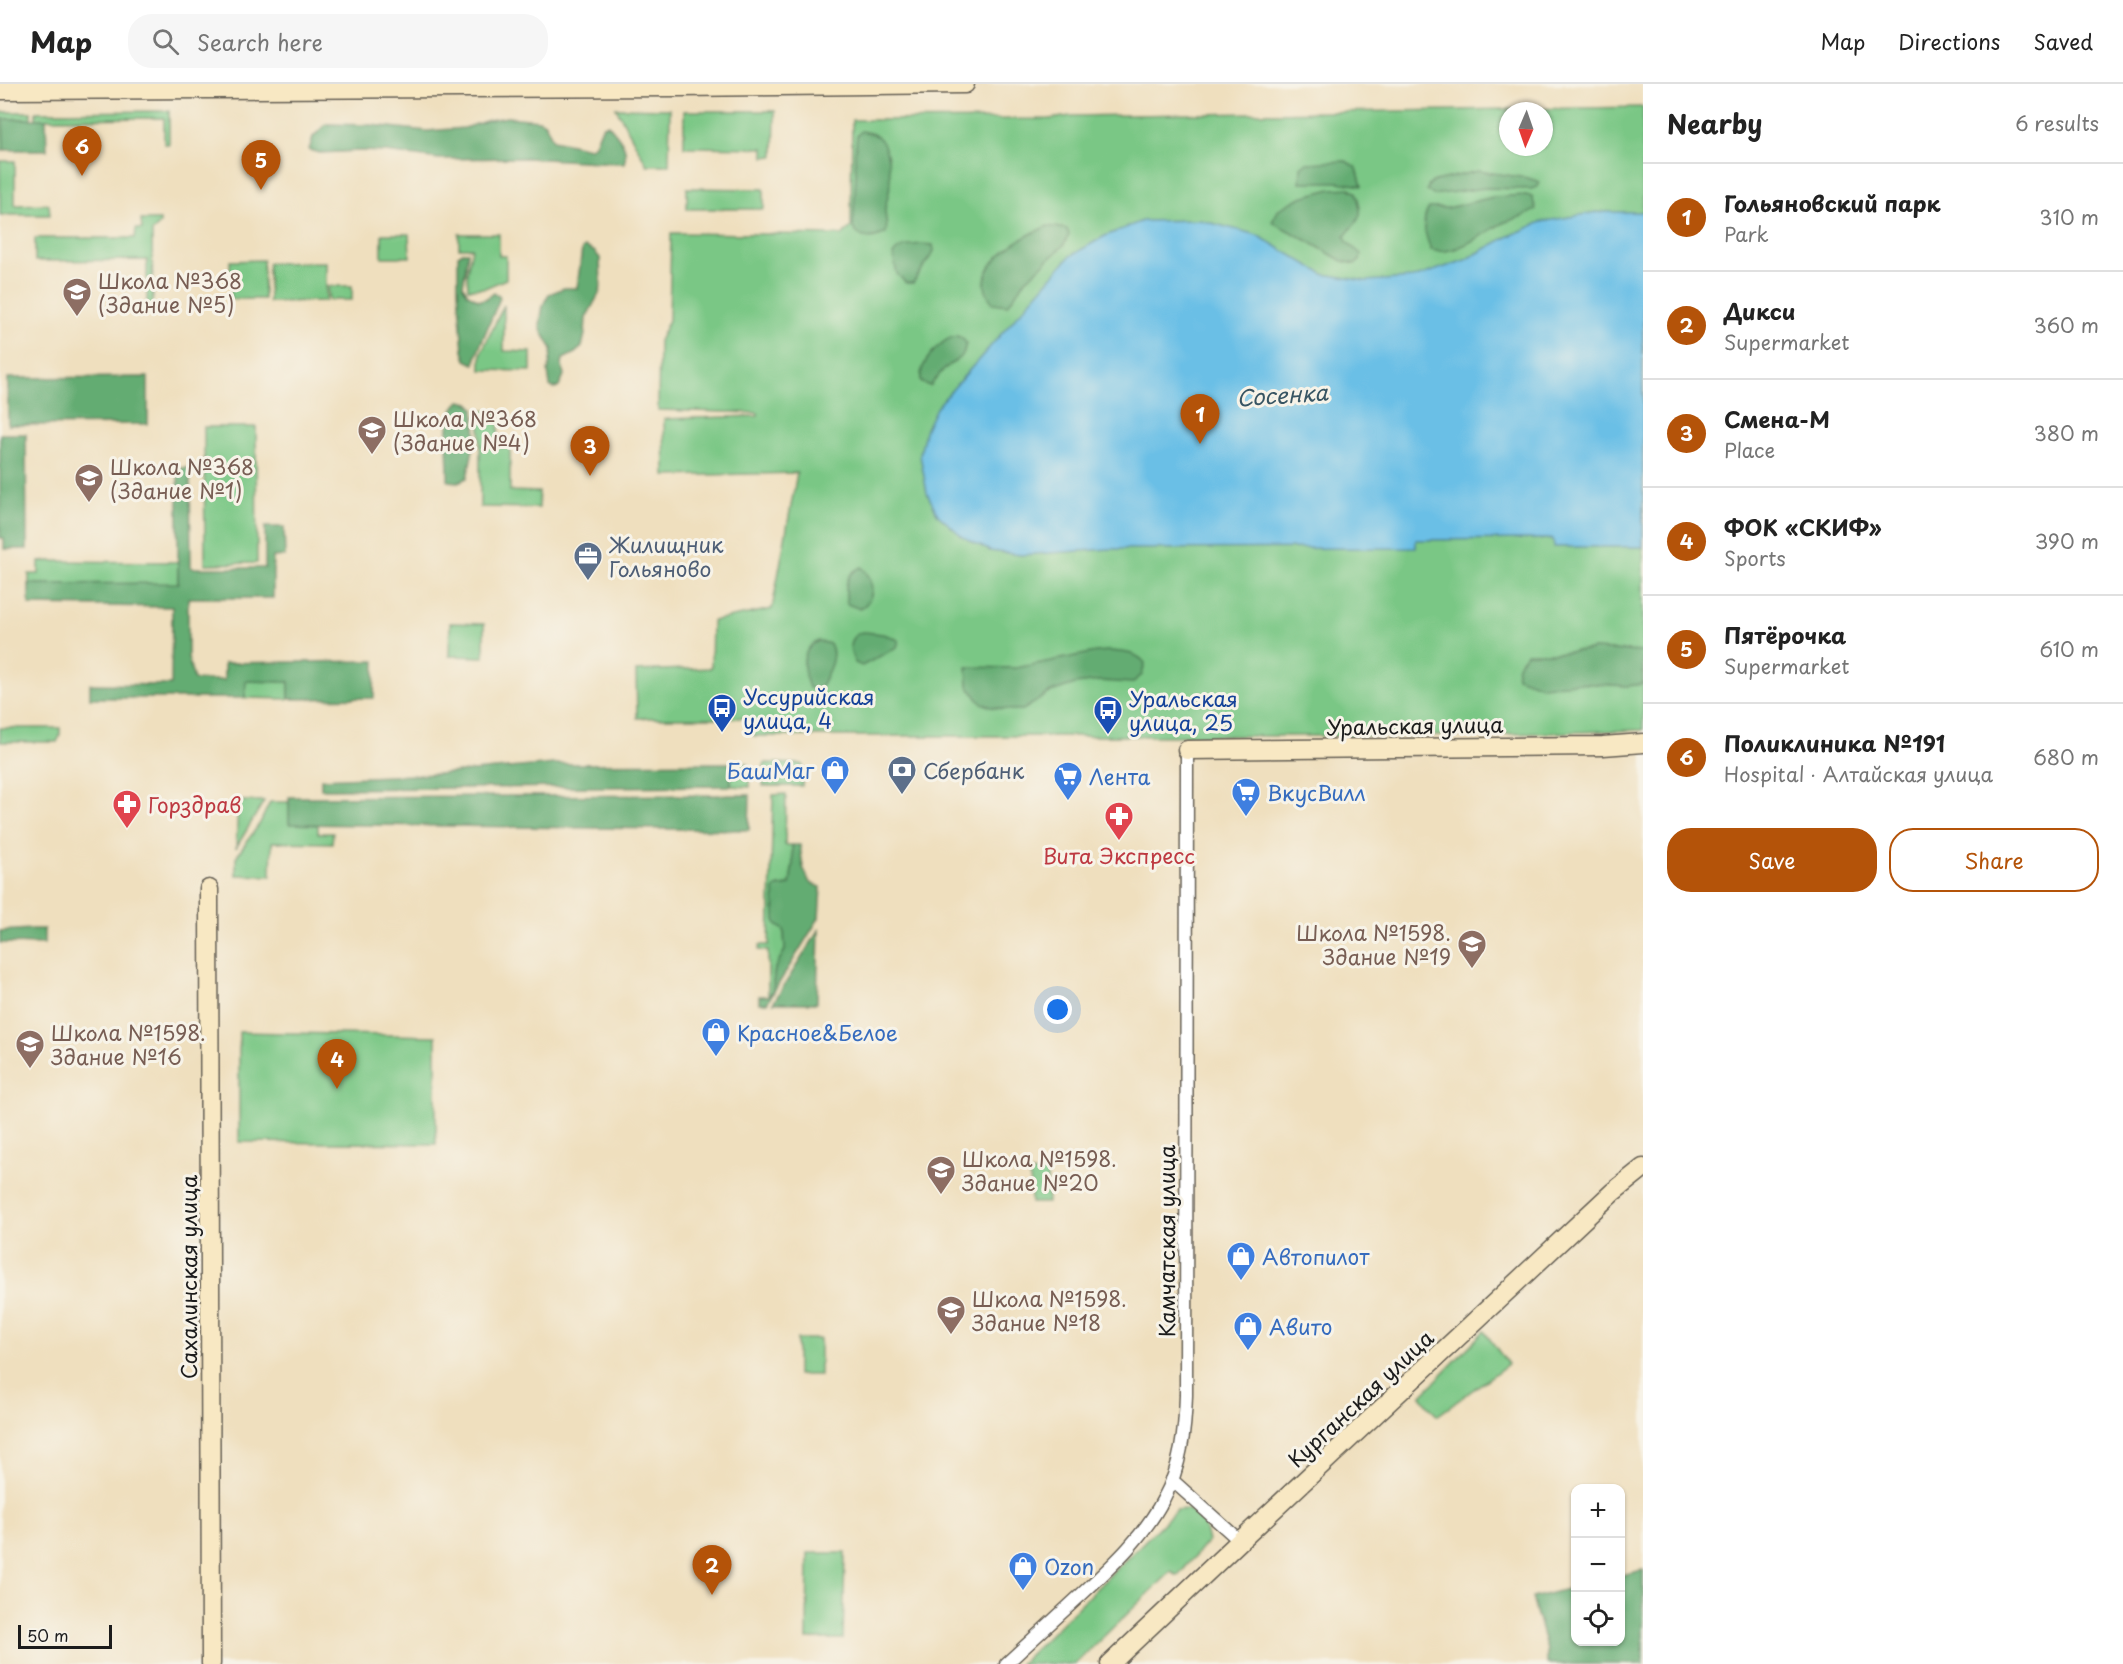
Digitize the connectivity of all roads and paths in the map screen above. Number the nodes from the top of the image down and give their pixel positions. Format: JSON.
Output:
{"nodes":[{"id":1,"x":965,"y":84,"type":"edge"},
{"id":2,"x":0,"y":90,"type":"edge"},
{"id":3,"x":1643,"y":743,"type":"edge"},
{"id":4,"x":1187,"y":750,"type":"joint"},
{"id":5,"x":208,"y":889,"type":"dead end"},
{"id":6,"x":1643,"y":1168,"type":"edge"},
{"id":7,"x":1172,"y":1480,"type":"junction"},
{"id":8,"x":1240,"y":1540,"type":"junction"},
{"id":9,"x":211,"y":1664,"type":"edge"},
{"id":10,"x":1006,"y":1664,"type":"edge"},
{"id":11,"x":1110,"y":1664,"type":"edge"}],
"edges":[{"from":1,"to":2,"type":"street"},
{"from":3,"to":4,"type":"street","name":"Уральская улица"},
{"from":4,"to":7,"type":"street","name":"Камчатская улица"},
{"from":5,"to":9,"type":"street","name":"Сахалинская улица"},
{"from":6,"to":8,"type":"street","name":"Курганская улица"},
{"from":7,"to":8,"type":"street"},
{"from":7,"to":10,"type":"street","name":"Камчатская улица"},
{"from":8,"to":11,"type":"street","name":"Курганская улица"}]}
